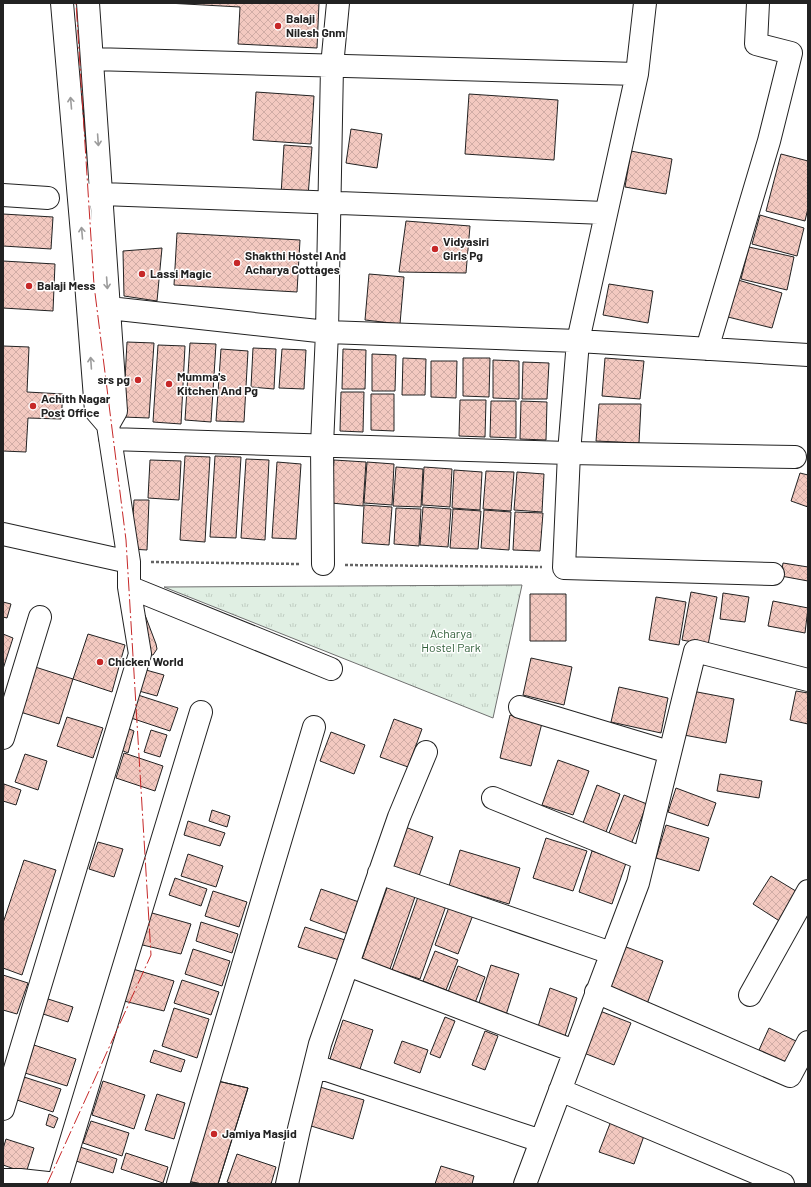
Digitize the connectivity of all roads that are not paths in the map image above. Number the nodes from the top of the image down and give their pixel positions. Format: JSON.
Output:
{"nodes":[{"id":1,"x":62,"y":3,"type":"edge"},
{"id":2,"x":88,"y":3,"type":"edge"},
{"id":3,"x":338,"y":3,"type":"edge"},
{"id":4,"x":645,"y":3,"type":"edge"},
{"id":5,"x":758,"y":3,"type":"edge"},
{"id":6,"x":799,"y":54,"type":"edge"},
{"id":7,"x":92,"y":59,"type":"junction"},
{"id":8,"x":332,"y":66,"type":"junction"},
{"id":9,"x":637,"y":74,"type":"junction"},
{"id":10,"x":102,"y":194,"type":"junction"},
{"id":11,"x":3,"y":195,"type":"edge"},
{"id":12,"x":79,"y":195,"type":"junction"},
{"id":13,"x":48,"y":198,"type":"dead end"},
{"id":14,"x":329,"y":203,"type":"junction"},
{"id":15,"x":606,"y":213,"type":"junction"},
{"id":16,"x":109,"y":308,"type":"junction"},
{"id":17,"x":327,"y":332,"type":"junction"},
{"id":18,"x":578,"y":341,"type":"junction"},
{"id":19,"x":707,"y":350,"type":"junction"},
{"id":20,"x":808,"y":355,"type":"edge"},
{"id":21,"x":109,"y":432,"type":"junction"},
{"id":22,"x":322,"y":445,"type":"junction"},
{"id":23,"x":569,"y":452,"type":"junction"},
{"id":24,"x":795,"y":458,"type":"dead end"},
{"id":25,"x":3,"y":534,"type":"edge"},
{"id":26,"x":129,"y":562,"type":"junction"},
{"id":27,"x":322,"y":564,"type":"dead end"},
{"id":28,"x":773,"y":574,"type":"dead end"},
{"id":29,"x":129,"y":587,"type":"junction"},
{"id":30,"x":40,"y":618,"type":"dead end"},
{"id":31,"x":331,"y":668,"type":"dead end"},
{"id":32,"x":808,"y":680,"type":"edge"},
{"id":33,"x":520,"y":707,"type":"dead end"},
{"id":34,"x":201,"y":712,"type":"dead end"},
{"id":35,"x":314,"y":727,"type":"dead end"},
{"id":36,"x":3,"y":738,"type":"edge"},
{"id":37,"x":426,"y":752,"type":"dead end"},
{"id":38,"x":670,"y":752,"type":"junction"},
{"id":39,"x":493,"y":798,"type":"dead end"},
{"id":40,"x":643,"y":859,"type":"junction"},
{"id":41,"x":380,"y":873,"type":"junction"},
{"id":42,"x":808,"y":891,"type":"edge"},
{"id":43,"x":611,"y":953,"type":"junction"},
{"id":44,"x":348,"y":965,"type":"junction"},
{"id":45,"x":596,"y":992,"type":"junction"},
{"id":46,"x":750,"y":995,"type":"dead end"},
{"id":47,"x":808,"y":1042,"type":"edge"},
{"id":48,"x":574,"y":1051,"type":"junction"},
{"id":49,"x":315,"y":1066,"type":"junction"},
{"id":50,"x":560,"y":1090,"type":"junction"},
{"id":51,"x":3,"y":1109,"type":"edge"},
{"id":52,"x":541,"y":1141,"type":"junction"},
{"id":53,"x":14,"y":1181,"type":"edge"},
{"id":54,"x":58,"y":1184,"type":"edge"},
{"id":55,"x":178,"y":1184,"type":"edge"},
{"id":56,"x":288,"y":1184,"type":"edge"},
{"id":57,"x":525,"y":1184,"type":"edge"},
{"id":58,"x":783,"y":1184,"type":"edge"}],
"edges":[{"from":12,"to":1,"type":"street","one_way":true},
{"from":2,"to":7,"type":"street"},
{"from":3,"to":8,"type":"street"},
{"from":4,"to":9,"type":"street"},
{"from":5,"to":6,"type":"street"},
{"from":6,"to":19,"type":"street"},
{"from":7,"to":8,"type":"street"},
{"from":7,"to":10,"type":"street","one_way":true},
{"from":8,"to":9,"type":"street"},
{"from":8,"to":14,"type":"street"},
{"from":9,"to":15,"type":"street"},
{"from":10,"to":12,"type":"street"},
{"from":10,"to":14,"type":"street"},
{"from":10,"to":16,"type":"street","one_way":true},
{"from":11,"to":13,"type":"street"},
{"from":21,"to":12,"type":"street","one_way":true},
{"from":14,"to":15,"type":"street"},
{"from":14,"to":17,"type":"street"},
{"from":15,"to":18,"type":"street"},
{"from":16,"to":17,"type":"street"},
{"from":16,"to":21,"type":"street"},
{"from":17,"to":18,"type":"street"},
{"from":17,"to":22,"type":"street"},
{"from":18,"to":19,"type":"street"},
{"from":18,"to":23,"type":"street"},
{"from":19,"to":20,"type":"street"},
{"from":21,"to":22,"type":"street"},
{"from":21,"to":26,"type":"street"},
{"from":22,"to":23,"type":"street"},
{"from":22,"to":27,"type":"street"},
{"from":23,"to":24,"type":"street"},
{"from":23,"to":28,"type":"street"},
{"from":25,"to":26,"type":"street"},
{"from":26,"to":29,"type":"street"},
{"from":29,"to":31,"type":"street"},
{"from":29,"to":51,"type":"street"},
{"from":30,"to":36,"type":"street"},
{"from":32,"to":38,"type":"street"},
{"from":33,"to":38,"type":"street"},
{"from":34,"to":54,"type":"street"},
{"from":35,"to":55,"type":"street"},
{"from":37,"to":41,"type":"street"},
{"from":38,"to":40,"type":"street"},
{"from":39,"to":40,"type":"street"},
{"from":40,"to":43,"type":"street"},
{"from":41,"to":43,"type":"street"},
{"from":41,"to":44,"type":"street"},
{"from":42,"to":46,"type":"street"},
{"from":43,"to":45,"type":"street"},
{"from":44,"to":48,"type":"street"},
{"from":44,"to":49,"type":"street"},
{"from":45,"to":47,"type":"street"},
{"from":45,"to":48,"type":"street"},
{"from":48,"to":50,"type":"street"},
{"from":49,"to":52,"type":"street"},
{"from":49,"to":56,"type":"street"},
{"from":50,"to":52,"type":"street"},
{"from":50,"to":58,"type":"street"},
{"from":52,"to":57,"type":"street"},
{"from":53,"to":54,"type":"street"}]}
